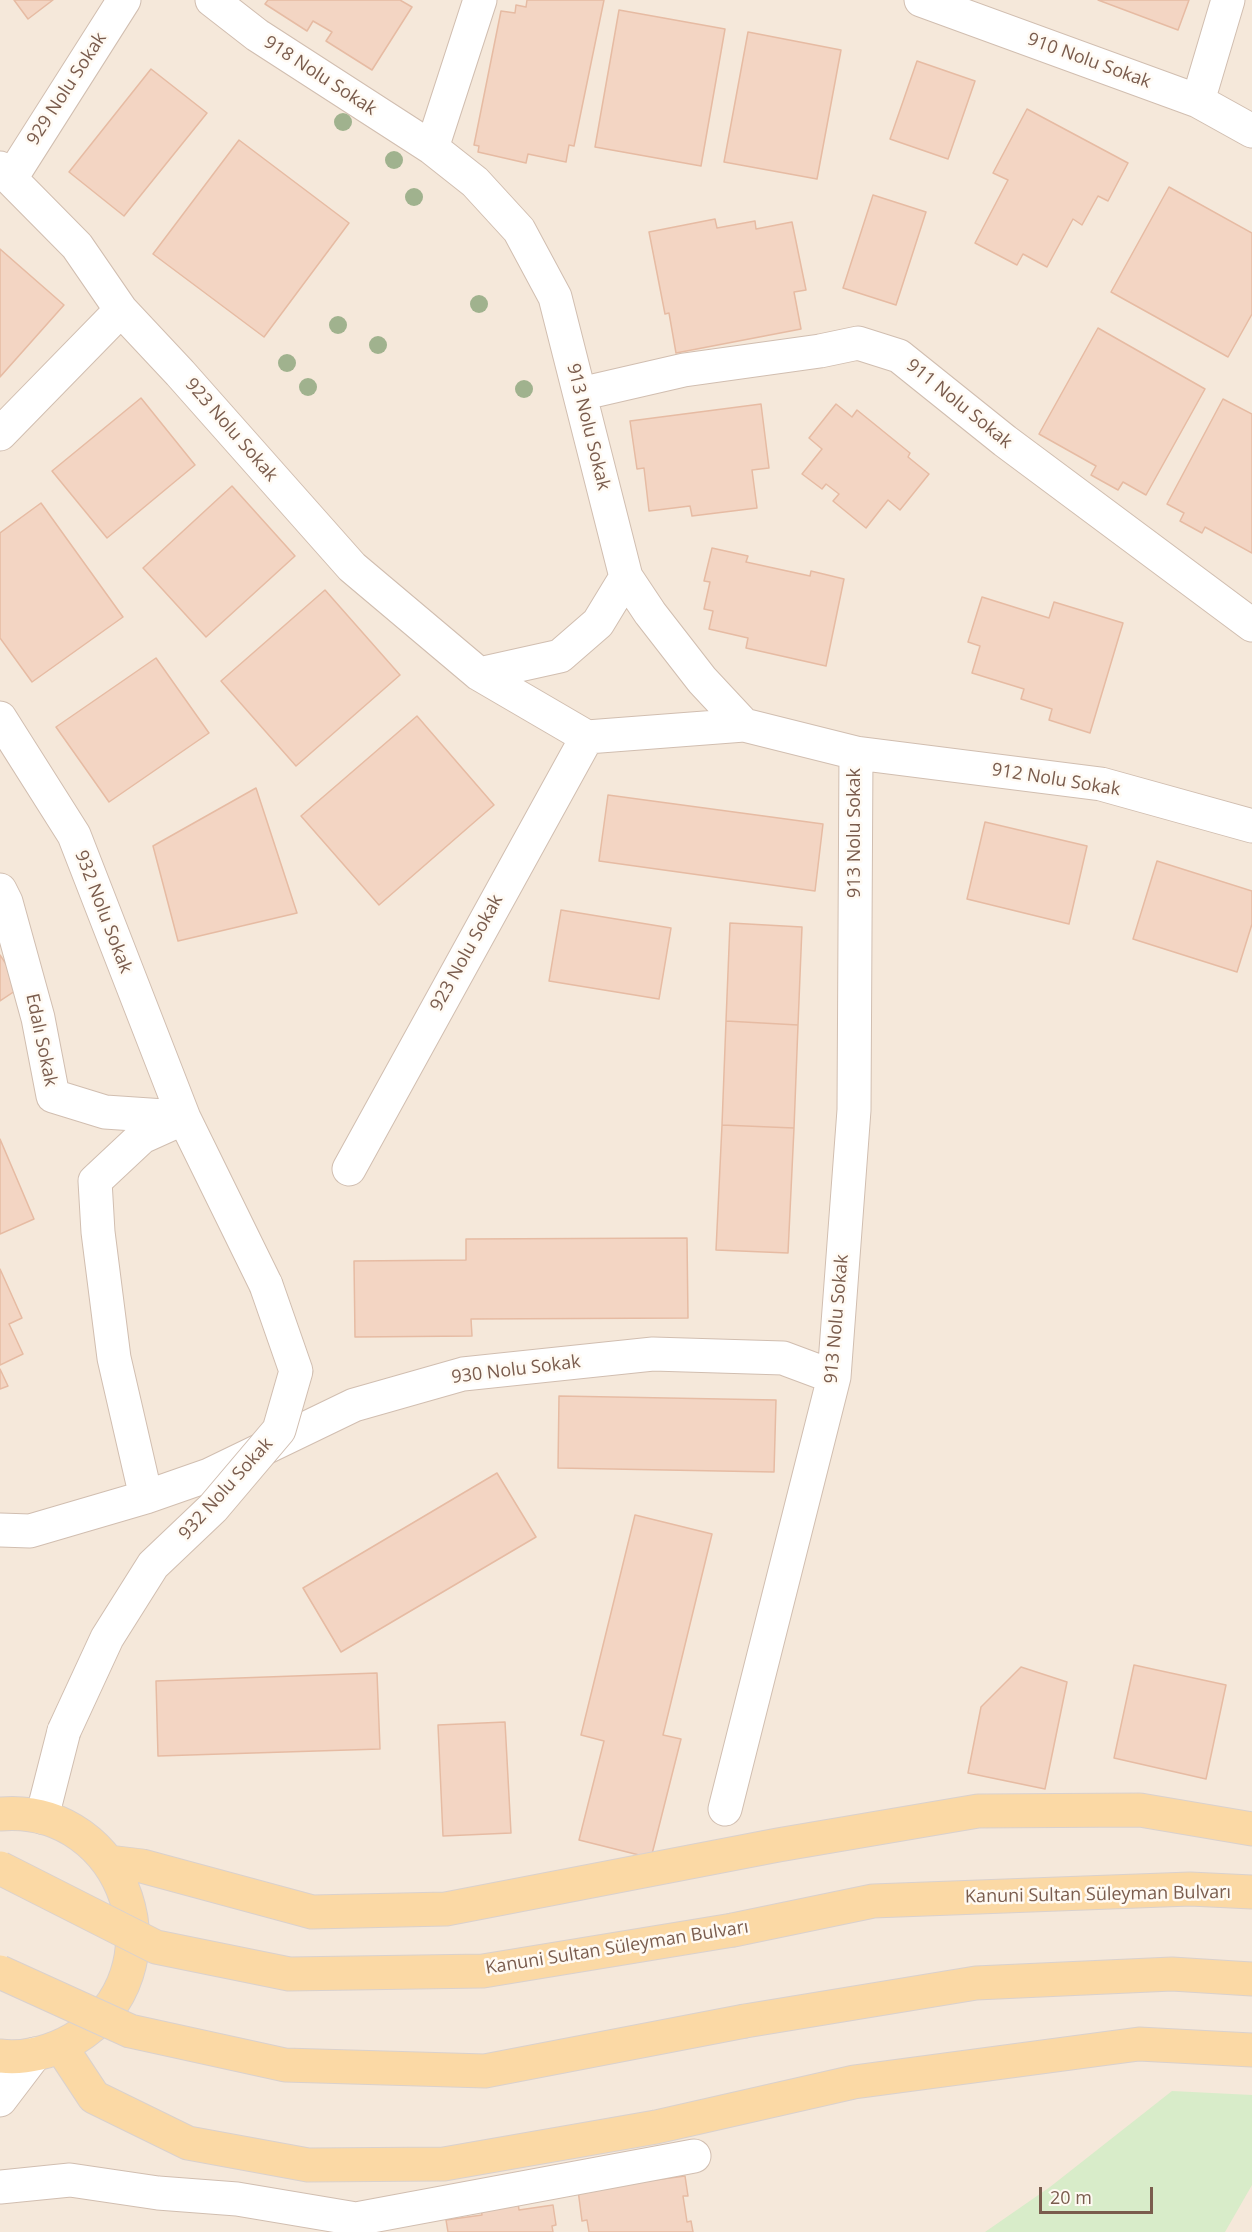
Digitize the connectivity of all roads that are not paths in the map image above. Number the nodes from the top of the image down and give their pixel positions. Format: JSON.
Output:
{"nodes":[{"id":1,"x":124,"y":0,"type":"edge"},
{"id":2,"x":212,"y":0,"type":"edge"},
{"id":3,"x":480,"y":0,"type":"edge"},
{"id":4,"x":921,"y":0,"type":"edge"},
{"id":5,"x":1228,"y":0,"type":"edge"},
{"id":6,"x":1198,"y":101,"type":"junction"},
{"id":7,"x":1252,"y":131,"type":"edge"},
{"id":8,"x":432,"y":148,"type":"junction"},
{"id":9,"x":5,"y":173,"type":"edge"},
{"id":10,"x":121,"y":310,"type":"junction"},
{"id":11,"x":580,"y":394,"type":"junction"},
{"id":12,"x":0,"y":434,"type":"edge"},
{"id":13,"x":626,"y":577,"type":"junction"},
{"id":14,"x":1252,"y":625,"type":"edge"},
{"id":15,"x":479,"y":674,"type":"junction"},
{"id":16,"x":0,"y":718,"type":"edge"},
{"id":17,"x":744,"y":725,"type":"junction"},
{"id":18,"x":587,"y":737,"type":"junction"},
{"id":19,"x":856,"y":753,"type":"junction"},
{"id":20,"x":1252,"y":826,"type":"edge"},
{"id":21,"x":0,"y":890,"type":"edge"},
{"id":22,"x":184,"y":1118,"type":"junction"},
{"id":23,"x":349,"y":1169,"type":"dead end"},
{"id":24,"x":834,"y":1377,"type":"junction"},
{"id":25,"x":146,"y":1497,"type":"junction"},
{"id":26,"x":0,"y":1530,"type":"edge"},
{"id":27,"x":725,"y":1809,"type":"dead end"},
{"id":28,"x":14,"y":1812,"type":"edge"},
{"id":29,"x":1252,"y":1829,"type":"edge"},
{"id":30,"x":109,"y":1862,"type":"junction"},
{"id":31,"x":0,"y":1868,"type":"edge"},
{"id":32,"x":1252,"y":1892,"type":"edge"},
{"id":33,"x":0,"y":1972,"type":"edge"},
{"id":34,"x":1252,"y":1979,"type":"edge"},
{"id":35,"x":48,"y":2050,"type":"junction"},
{"id":36,"x":1252,"y":2050,"type":"edge"},
{"id":37,"x":0,"y":2056,"type":"edge"},
{"id":38,"x":0,"y":2100,"type":"edge"},
{"id":39,"x":694,"y":2156,"type":"dead end"},
{"id":40,"x":0,"y":2187,"type":"edge"}],
"edges":[{"from":1,"to":9,"type":"street","name":"929 Nolu Sokak"},
{"from":2,"to":8,"type":"street","name":"918 Nolu Sokak"},
{"from":3,"to":8,"type":"street"},
{"from":4,"to":6,"type":"street","name":"910 Nolu Sokak"},
{"from":5,"to":6,"type":"street"},
{"from":6,"to":7,"type":"street","name":"910 Nolu Sokak"},
{"from":8,"to":11,"type":"street","name":"913 Nolu Sokak"},
{"from":9,"to":10,"type":"street","name":"923 Nolu Sokak"},
{"from":10,"to":12,"type":"street"},
{"from":10,"to":15,"type":"street","name":"923 Nolu Sokak"},
{"from":11,"to":13,"type":"street","name":"913 Nolu Sokak"},
{"from":11,"to":14,"type":"street","name":"911 Nolu Sokak"},
{"from":13,"to":15,"type":"street"},
{"from":13,"to":17,"type":"street","name":"913 Nolu Sokak"},
{"from":15,"to":18,"type":"street","name":"923 Nolu Sokak"},
{"from":16,"to":22,"type":"street","name":"932 Nolu Sokak"},
{"from":17,"to":18,"type":"street"},
{"from":17,"to":19,"type":"street","name":"913 Nolu Sokak"},
{"from":18,"to":23,"type":"street","name":"923 Nolu Sokak"},
{"from":19,"to":20,"type":"street","name":"912 Nolu Sokak"},
{"from":19,"to":24,"type":"street","name":"913 Nolu Sokak"},
{"from":21,"to":22,"type":"street","name":"Edalı Sokak"},
{"from":22,"to":25,"type":"street"},
{"from":22,"to":28,"type":"street","name":"932 Nolu Sokak","bridge":true},
{"from":24,"to":25,"type":"street","name":"930 Nolu Sokak"},
{"from":24,"to":27,"type":"street","name":"913 Nolu Sokak"},
{"from":25,"to":26,"type":"street","name":"930 Nolu Sokak"},
{"from":28,"to":30,"type":"main road"},
{"from":29,"to":30,"type":"main road"},
{"from":30,"to":35,"type":"main road"},
{"from":31,"to":32,"type":"main road","name":"Kanuni Sultan Süleyman Bulvarı","bridge":true},
{"from":33,"to":34,"type":"main road","bridge":true},
{"from":35,"to":36,"type":"main road"},
{"from":35,"to":37,"type":"main road"},
{"from":35,"to":38,"type":"street"},
{"from":39,"to":40,"type":"street"}]}
